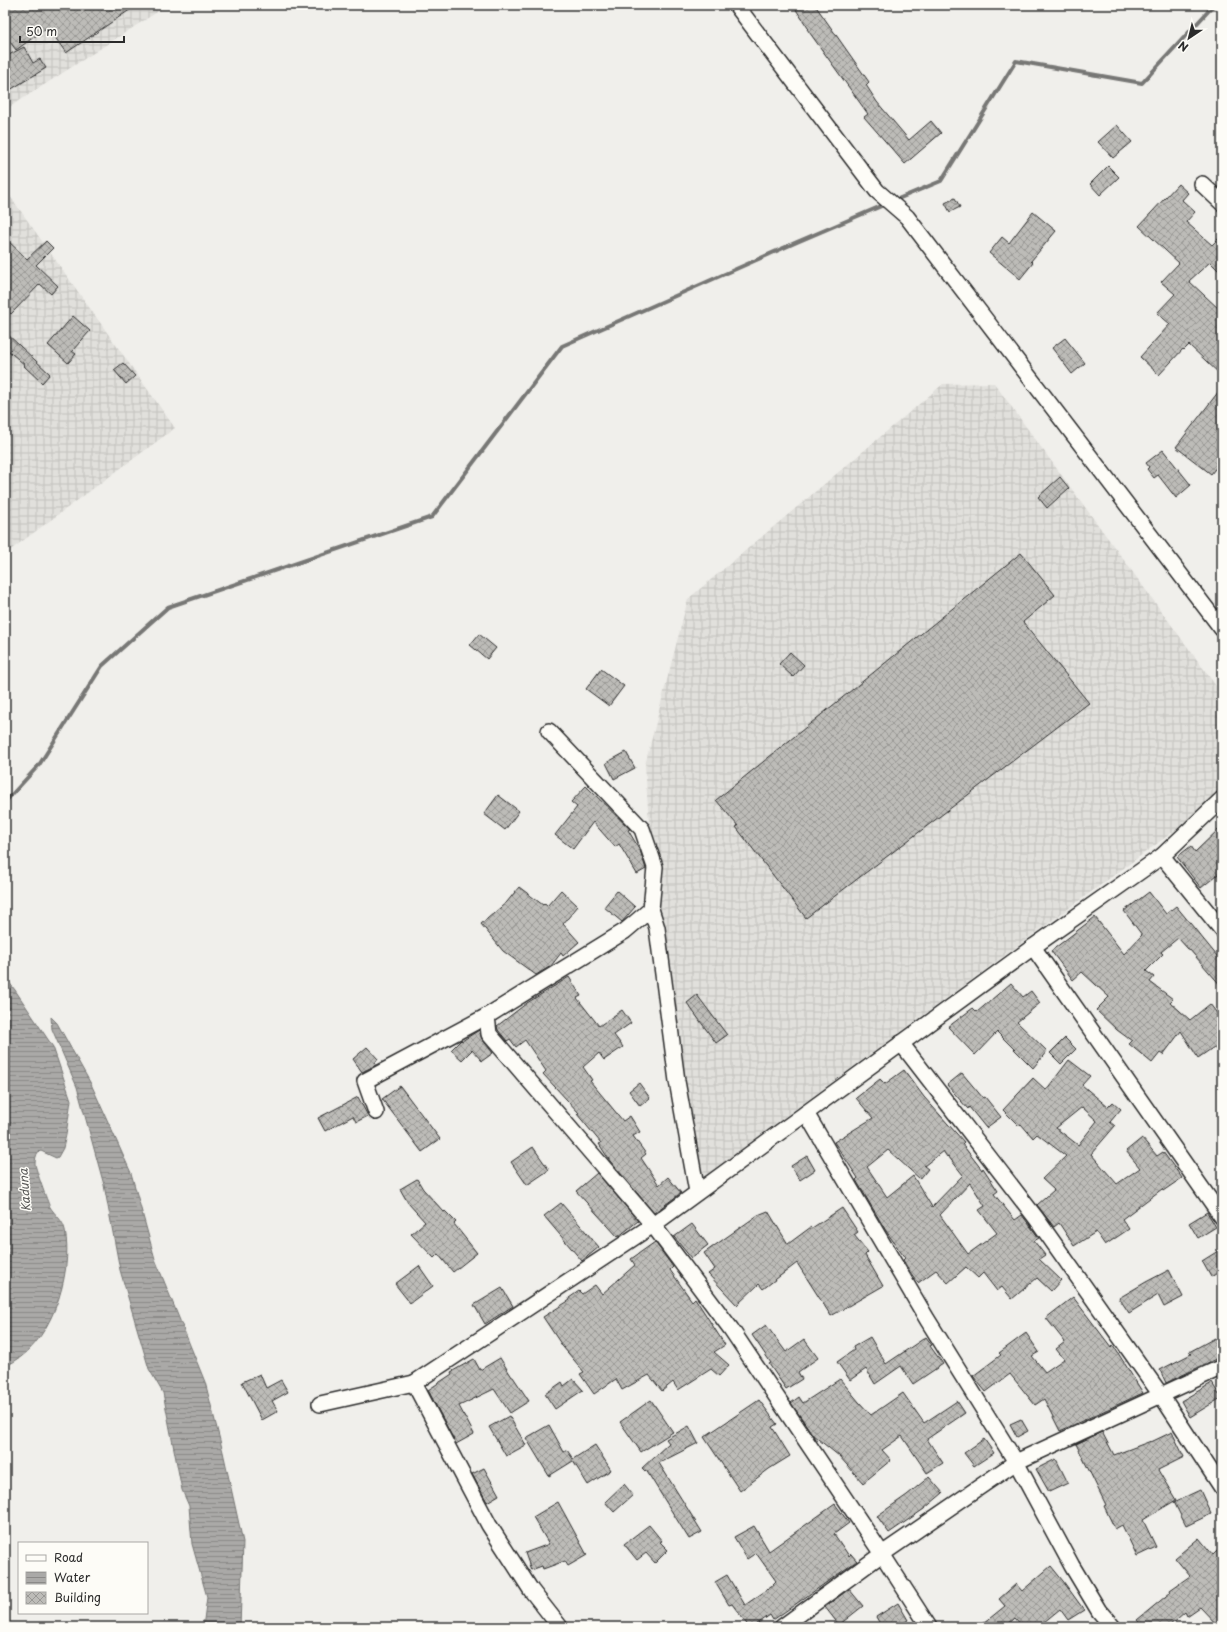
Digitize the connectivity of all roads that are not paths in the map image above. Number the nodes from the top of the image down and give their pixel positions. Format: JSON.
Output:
{"nodes":[{"id":1,"x":736,"y":5,"type":"edge"},
{"id":2,"x":1202,"y":184,"type":"dead end"},
{"id":3,"x":1222,"y":203,"type":"edge"},
{"id":4,"x":1222,"y":629,"type":"edge"},
{"id":5,"x":548,"y":731,"type":"dead end"},
{"id":6,"x":1222,"y":799,"type":"edge"},
{"id":7,"x":1162,"y":856,"type":"junction"},
{"id":8,"x":651,"y":909,"type":"junction"},
{"id":9,"x":1222,"y":930,"type":"edge"},
{"id":10,"x":1032,"y":947,"type":"junction"},
{"id":11,"x":487,"y":1016,"type":"junction"},
{"id":12,"x":901,"y":1043,"type":"junction"},
{"id":13,"x":376,"y":1112,"type":"dead end"},
{"id":14,"x":806,"y":1113,"type":"junction"},
{"id":15,"x":697,"y":1192,"type":"junction"},
{"id":16,"x":1222,"y":1217,"type":"edge"},
{"id":17,"x":652,"y":1225,"type":"junction"},
{"id":18,"x":1222,"y":1367,"type":"edge"},
{"id":19,"x":414,"y":1383,"type":"junction"},
{"id":20,"x":1161,"y":1395,"type":"junction"},
{"id":21,"x":320,"y":1404,"type":"dead end"},
{"id":22,"x":1016,"y":1462,"type":"junction"},
{"id":23,"x":1222,"y":1488,"type":"edge"},
{"id":24,"x":882,"y":1554,"type":"junction"},
{"id":25,"x":560,"y":1627,"type":"edge"},
{"id":26,"x":782,"y":1627,"type":"edge"},
{"id":27,"x":929,"y":1627,"type":"edge"},
{"id":28,"x":1113,"y":1627,"type":"edge"}],
"edges":[{"from":1,"to":4,"type":"street"},
{"from":2,"to":3,"type":"street"},
{"from":5,"to":8,"type":"street"},
{"from":6,"to":7,"type":"street"},
{"from":7,"to":9,"type":"street"},
{"from":7,"to":10,"type":"street"},
{"from":8,"to":11,"type":"street"},
{"from":8,"to":15,"type":"street"},
{"from":10,"to":12,"type":"street"},
{"from":10,"to":16,"type":"street"},
{"from":11,"to":13,"type":"street"},
{"from":11,"to":17,"type":"street"},
{"from":12,"to":14,"type":"street"},
{"from":12,"to":20,"type":"street"},
{"from":14,"to":15,"type":"street"},
{"from":14,"to":22,"type":"street"},
{"from":15,"to":17,"type":"street"},
{"from":17,"to":19,"type":"street"},
{"from":17,"to":24,"type":"street"},
{"from":18,"to":20,"type":"street"},
{"from":19,"to":21,"type":"street"},
{"from":19,"to":25,"type":"street"},
{"from":20,"to":22,"type":"street"},
{"from":20,"to":23,"type":"street"},
{"from":22,"to":24,"type":"street"},
{"from":22,"to":28,"type":"street"},
{"from":24,"to":26,"type":"street"},
{"from":24,"to":27,"type":"street"}]}
